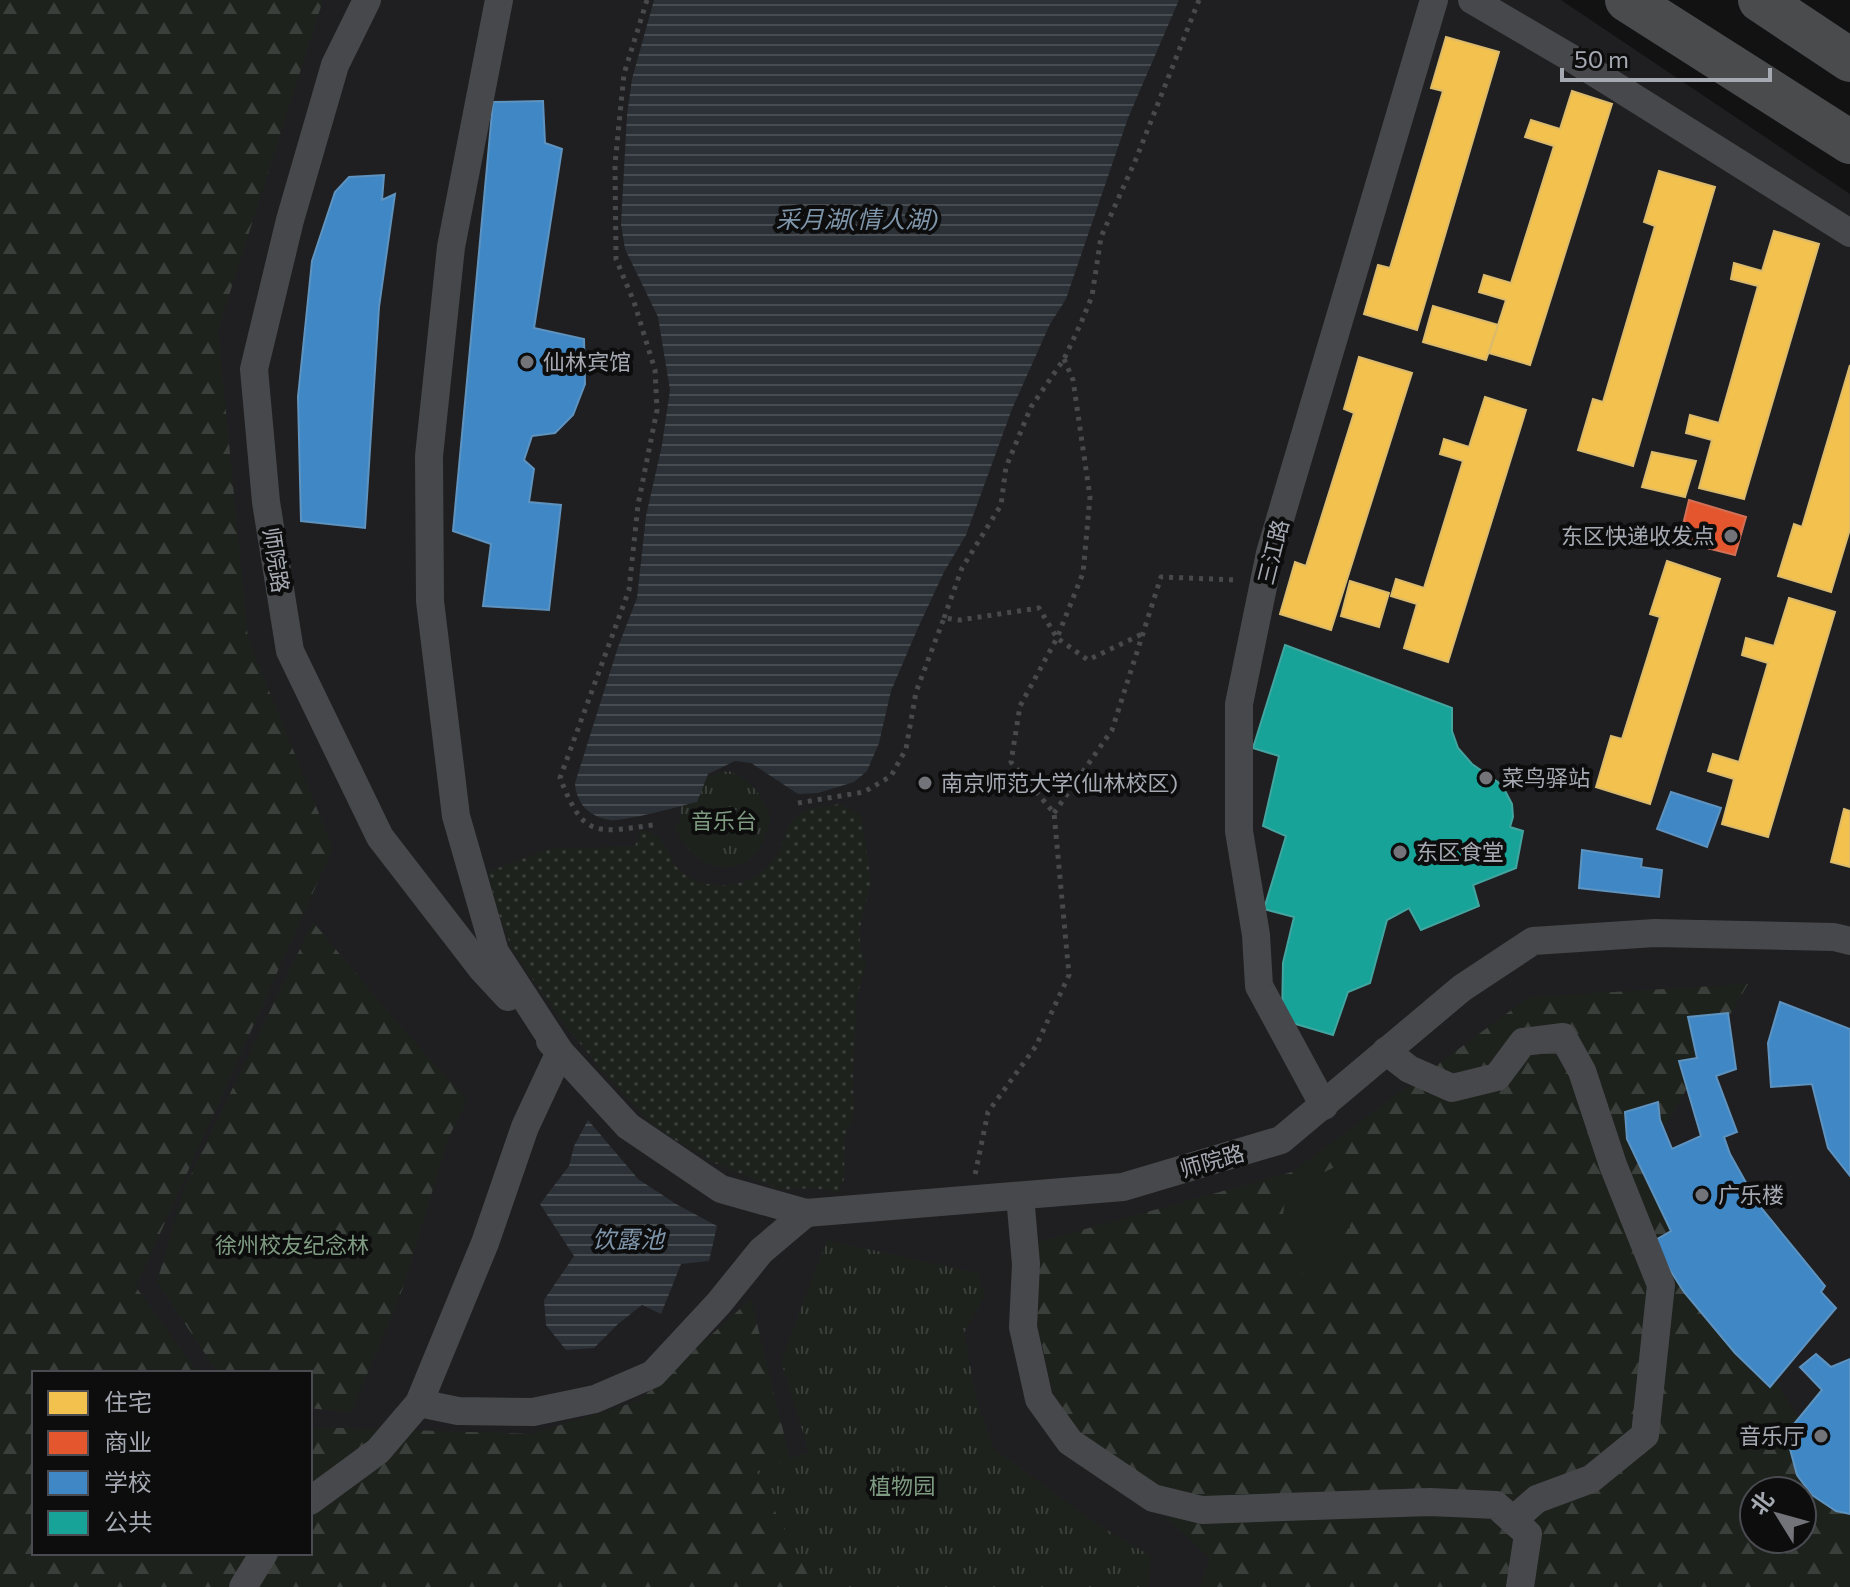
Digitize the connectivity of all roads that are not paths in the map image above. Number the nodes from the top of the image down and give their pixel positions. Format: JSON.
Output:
{"nodes":[{"id":1,"x":367,"y":0,"type":"edge"},
{"id":2,"x":499,"y":0,"type":"edge"},
{"id":3,"x":1434,"y":0,"type":"edge"},
{"id":4,"x":1472,"y":0,"type":"edge"},
{"id":5,"x":1627,"y":0,"type":"edge"},
{"id":6,"x":1760,"y":0,"type":"edge"},
{"id":7,"x":1850,"y":60,"type":"edge"},
{"id":8,"x":1850,"y":142,"type":"edge"},
{"id":9,"x":1850,"y":233,"type":"edge"},
{"id":10,"x":1850,"y":941,"type":"edge"},
{"id":11,"x":1386,"y":1051,"type":"junction"},
{"id":12,"x":560,"y":1052,"type":"junction"},
{"id":13,"x":1324,"y":1106,"type":"junction"},
{"id":14,"x":1020,"y":1196,"type":"junction"},
{"id":15,"x":806,"y":1213,"type":"junction"},
{"id":16,"x":419,"y":1403,"type":"junction"},
{"id":17,"x":312,"y":1500,"type":"edge"},
{"id":18,"x":1513,"y":1520,"type":"junction"},
{"id":19,"x":263,"y":1555,"type":"edge"},
{"id":20,"x":243,"y":1587,"type":"edge"},
{"id":21,"x":1520,"y":1587,"type":"edge"}],
"edges":[{"from":1,"to":12,"type":"street","name":"师院路"},
{"from":2,"to":12,"type":"street","name":"师院路"},
{"from":3,"to":13,"type":"street","name":"三江路"},
{"from":4,"to":9,"type":"street"},
{"from":5,"to":8,"type":"main road"},
{"from":6,"to":7,"type":"main road"},
{"from":10,"to":11,"type":"street","name":"师院路"},
{"from":11,"to":13,"type":"street","name":"师院路"},
{"from":11,"to":18,"type":"street"},
{"from":12,"to":15,"type":"street","name":"师院路"},
{"from":12,"to":16,"type":"street"},
{"from":13,"to":14,"type":"street","name":"师院路"},
{"from":14,"to":15,"type":"street","name":"师院路"},
{"from":14,"to":18,"type":"street"},
{"from":15,"to":16,"type":"street"},
{"from":16,"to":17,"type":"street"},
{"from":18,"to":21,"type":"street"},
{"from":19,"to":20,"type":"street"}]}
